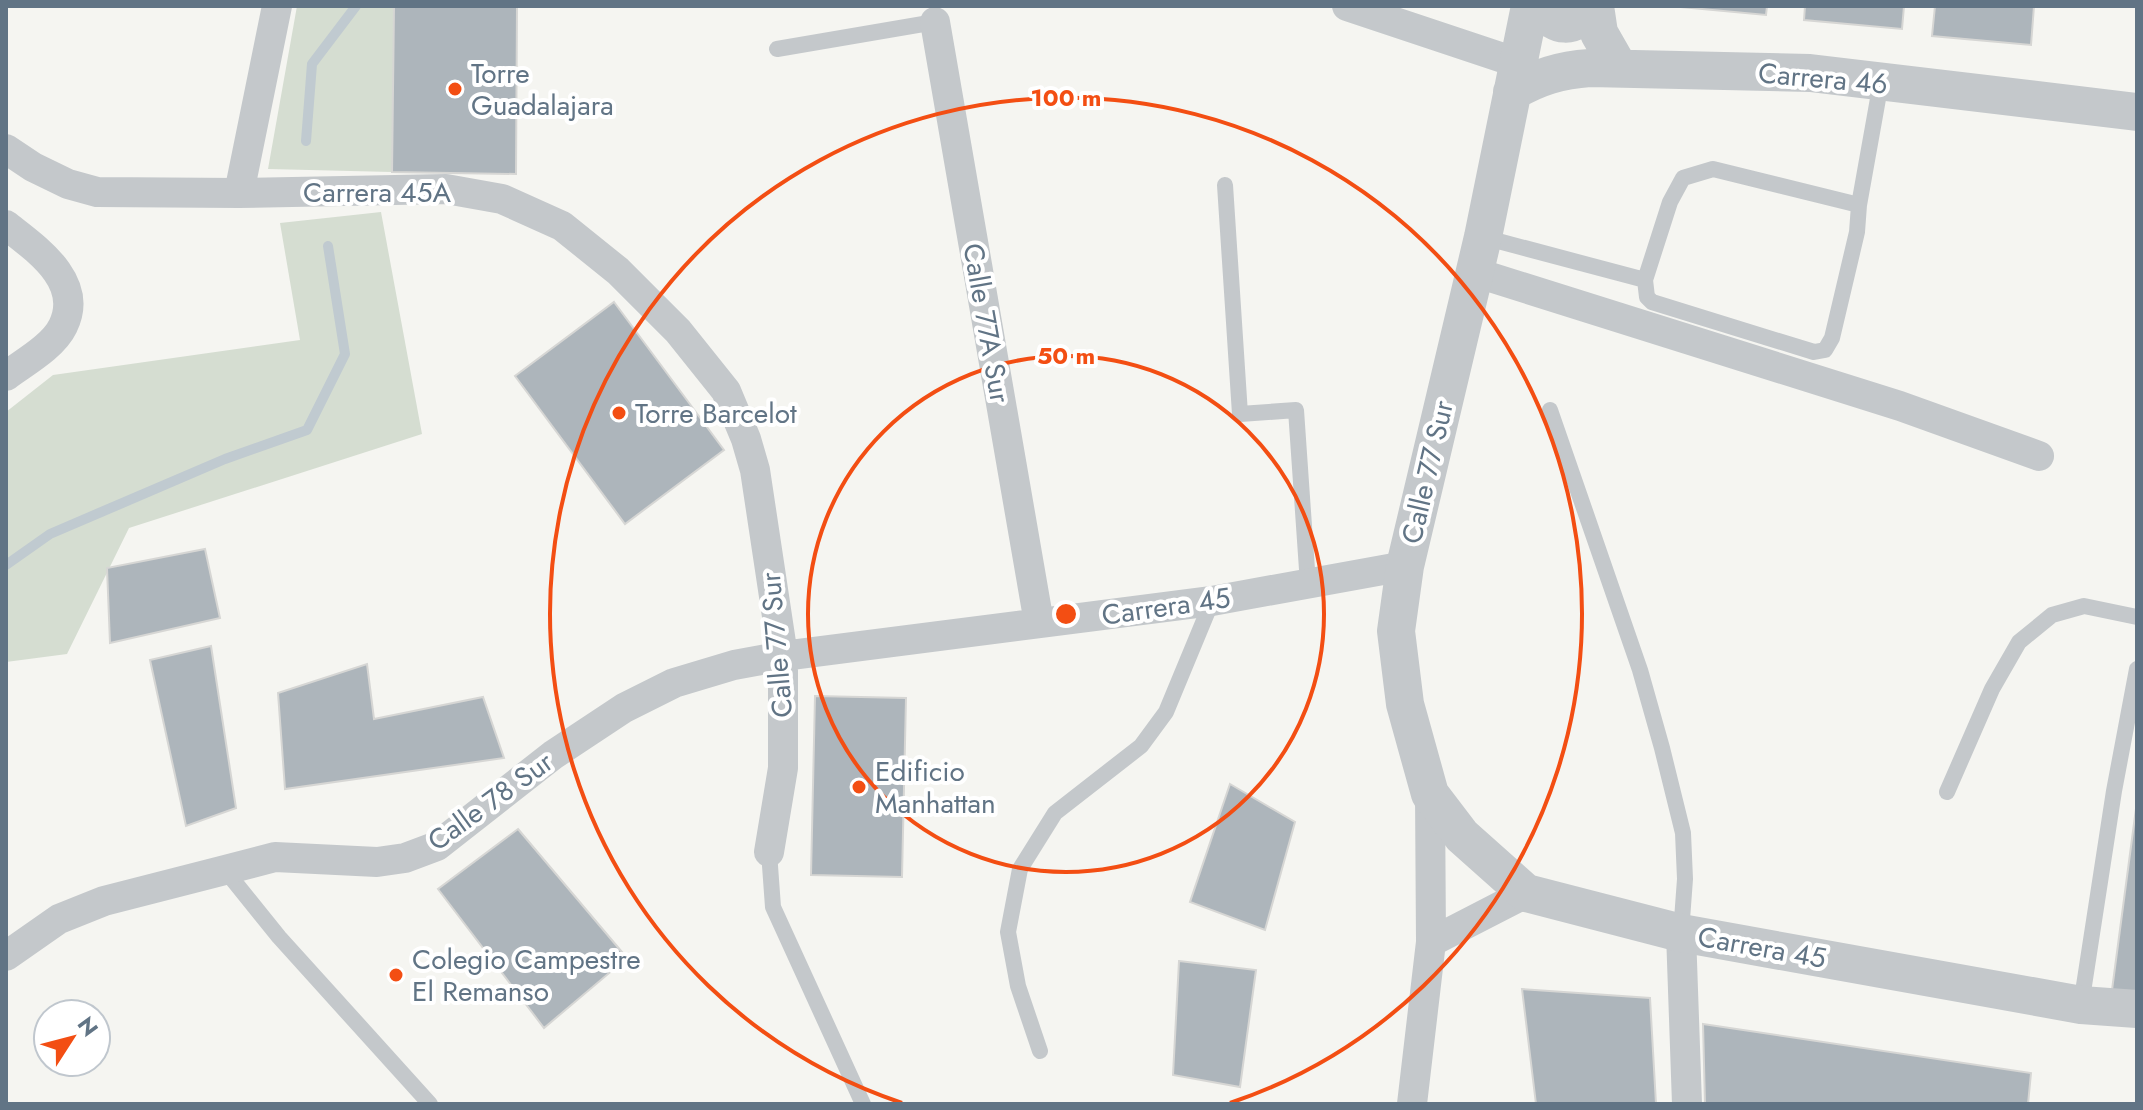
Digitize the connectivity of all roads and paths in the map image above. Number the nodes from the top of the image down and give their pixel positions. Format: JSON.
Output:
{"nodes":[{"id":1,"x":277,"y":6,"type":"edge"},
{"id":2,"x":1347,"y":6,"type":"edge"},
{"id":3,"x":1530,"y":6,"type":"edge"},
{"id":4,"x":1538,"y":6,"type":"edge"},
{"id":5,"x":1592,"y":6,"type":"edge"},
{"id":6,"x":935,"y":22,"type":"joint"},
{"id":7,"x":777,"y":49,"type":"dead end"},
{"id":8,"x":1619,"y":68,"type":"junction"},
{"id":9,"x":1515,"y":77,"type":"junction"},
{"id":10,"x":1881,"y":82,"type":"junction"},
{"id":11,"x":2137,"y":112,"type":"edge"},
{"id":12,"x":6,"y":149,"type":"edge"},
{"id":13,"x":1225,"y":185,"type":"dead end"},
{"id":14,"x":239,"y":193,"type":"junction"},
{"id":15,"x":1859,"y":205,"type":"junction"},
{"id":16,"x":6,"y":225,"type":"edge"},
{"id":17,"x":1478,"y":255,"type":"junction"},
{"id":18,"x":1645,"y":280,"type":"junction"},
{"id":19,"x":6,"y":376,"type":"edge"},
{"id":20,"x":1550,"y":410,"type":"dead end"},
{"id":21,"x":746,"y":439,"type":"joint"},
{"id":22,"x":2039,"y":456,"type":"dead end"},
{"id":23,"x":1405,"y":566,"type":"junction"},
{"id":24,"x":1308,"y":584,"type":"junction"},
{"id":25,"x":1212,"y":601,"type":"junction"},
{"id":26,"x":2137,"y":617,"type":"edge"},
{"id":27,"x":1039,"y":623,"type":"junction"},
{"id":28,"x":783,"y":656,"type":"junction"},
{"id":29,"x":2137,"y":669,"type":"edge"},
{"id":30,"x":1947,"y":792,"type":"dead end"},
{"id":31,"x":1430,"y":794,"type":"junction"},
{"id":32,"x":769,"y":852,"type":"joint"},
{"id":33,"x":225,"y":870,"type":"junction"},
{"id":34,"x":1526,"y":893,"type":"junction"},
{"id":35,"x":1681,"y":933,"type":"junction"},
{"id":36,"x":1431,"y":942,"type":"junction"},
{"id":37,"x":6,"y":956,"type":"edge"},
{"id":38,"x":2081,"y":1005,"type":"junction"},
{"id":39,"x":2137,"y":1009,"type":"edge"},
{"id":40,"x":1040,"y":1051,"type":"dead end"},
{"id":41,"x":430,"y":1104,"type":"edge"},
{"id":42,"x":863,"y":1104,"type":"edge"},
{"id":43,"x":1412,"y":1104,"type":"edge"},
{"id":44,"x":1687,"y":1104,"type":"edge"}],
"edges":[{"from":1,"to":14,"type":"street"},
{"from":2,"to":9,"type":"street"},
{"from":3,"to":9,"type":"street","name":"Calle 77 Sur"},
{"from":4,"to":5,"type":"street"},
{"from":5,"to":8,"type":"street"},
{"from":6,"to":7,"type":"lane"},
{"from":6,"to":27,"type":"street","name":"Calle 77A Sur"},
{"from":8,"to":9,"type":"street","name":"Carrera 46"},
{"from":8,"to":10,"type":"street","name":"Carrera 46"},
{"from":9,"to":17,"type":"street","name":"Calle 77 Sur"},
{"from":10,"to":11,"type":"street","name":"Carrera 46"},
{"from":10,"to":15,"type":"lane"},
{"from":12,"to":14,"type":"street","name":"Carrera 45A"},
{"from":13,"to":24,"type":"lane"},
{"from":14,"to":21,"type":"street","name":"Carrera 45A"},
{"from":15,"to":18,"type":"lane"},
{"from":15,"to":18,"type":"lane"},
{"from":16,"to":19,"type":"street"},
{"from":17,"to":18,"type":"lane"},
{"from":17,"to":22,"type":"street"},
{"from":17,"to":23,"type":"street","name":"Calle 77 Sur"},
{"from":20,"to":35,"type":"lane"},
{"from":21,"to":28,"type":"street","name":"Calle 77 Sur"},
{"from":23,"to":24,"type":"street","name":"Carrera 45"},
{"from":23,"to":31,"type":"street","name":"Calle 77 Sur"},
{"from":24,"to":25,"type":"street","name":"Carrera 45"},
{"from":25,"to":27,"type":"street","name":"Carrera 45"},
{"from":25,"to":40,"type":"lane"},
{"from":26,"to":30,"type":"lane"},
{"from":27,"to":28,"type":"street","name":"Carrera 45"},
{"from":28,"to":32,"type":"street","name":"Calle 77 Sur"},
{"from":28,"to":33,"type":"street","name":"Calle 78 Sur"},
{"from":29,"to":38,"type":"lane"},
{"from":31,"to":34,"type":"street","name":"Carrera 45"},
{"from":31,"to":36,"type":"street","name":"Calle 77 Sur"},
{"from":32,"to":42,"type":"lane"},
{"from":33,"to":37,"type":"street","name":"Calle 78 Sur"},
{"from":33,"to":41,"type":"lane"},
{"from":34,"to":35,"type":"street","name":"Carrera 45"},
{"from":34,"to":36,"type":"street"},
{"from":35,"to":38,"type":"street","name":"Carrera 45"},
{"from":35,"to":44,"type":"street"},
{"from":36,"to":43,"type":"street","name":"Calle 77 Sur"},
{"from":38,"to":39,"type":"street","name":"Carrera 45"}]}
